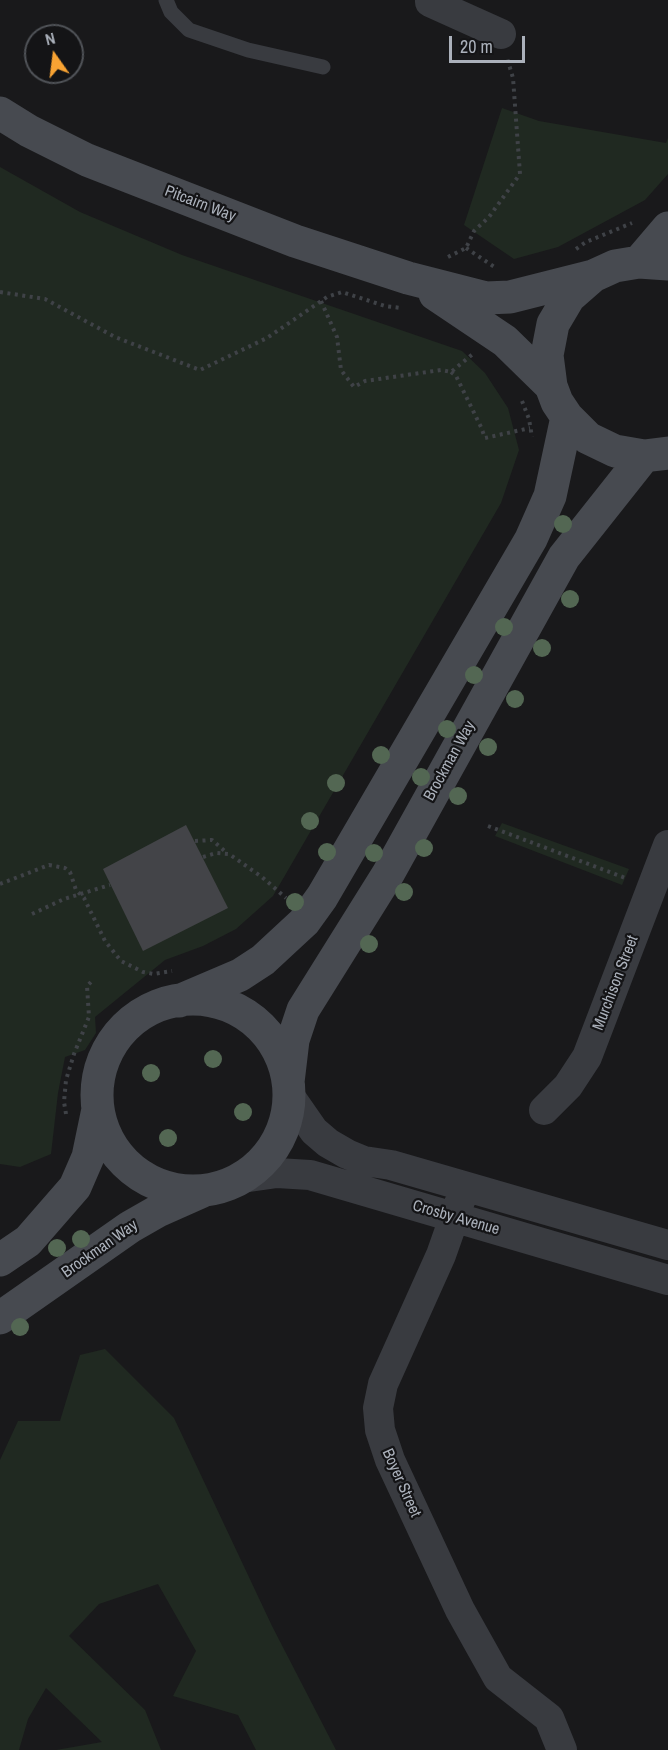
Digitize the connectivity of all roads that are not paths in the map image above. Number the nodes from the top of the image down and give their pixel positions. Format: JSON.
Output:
{"nodes":[{"id":1,"x":166,"y":0,"type":"edge"},
{"id":2,"x":430,"y":0,"type":"edge"},
{"id":3,"x":501,"y":34,"type":"road end"},
{"id":4,"x":323,"y":68,"type":"dead end"},
{"id":5,"x":0,"y":112,"type":"edge"},
{"id":6,"x":668,"y":228,"type":"edge"},
{"id":7,"x":653,"y":263,"type":"edge"},
{"id":8,"x":593,"y":276,"type":"junction"},
{"id":9,"x":407,"y":293,"type":"junction"},
{"id":10,"x":551,"y":386,"type":"junction"},
{"id":11,"x":567,"y":417,"type":"junction"},
{"id":12,"x":656,"y":454,"type":"edge"},
{"id":13,"x":668,"y":845,"type":"edge"},
{"id":14,"x":178,"y":985,"type":"junction"},
{"id":15,"x":288,"y":1089,"type":"junction"},
{"id":16,"x":98,"y":1109,"type":"junction"},
{"id":17,"x":544,"y":1110,"type":"dead end"},
{"id":18,"x":242,"y":1178,"type":"junction"},
{"id":19,"x":465,"y":1187,"type":"junction"},
{"id":20,"x":204,"y":1190,"type":"junction"},
{"id":21,"x":454,"y":1218,"type":"junction"},
{"id":22,"x":668,"y":1245,"type":"edge"},
{"id":23,"x":0,"y":1260,"type":"edge"},
{"id":24,"x":668,"y":1280,"type":"edge"},
{"id":25,"x":0,"y":1318,"type":"edge"},
{"id":26,"x":562,"y":1750,"type":"edge"}],
"edges":[{"from":1,"to":4,"type":"lane"},
{"from":2,"to":3,"type":"street"},
{"from":5,"to":9,"type":"street","name":"Pitcairn Way"},
{"from":6,"to":7,"type":"street"},
{"from":7,"to":8,"type":"street"},
{"from":8,"to":9,"type":"street","name":"Pitcairn Way"},
{"from":8,"to":10,"type":"street"},
{"from":9,"to":10,"type":"street","name":"Pitcairn Way"},
{"from":10,"to":11,"type":"street"},
{"from":11,"to":12,"type":"street"},
{"from":11,"to":14,"type":"street"},
{"from":12,"to":15,"type":"street","name":"Brockman Way"},
{"from":13,"to":17,"type":"street","name":"Murchison Street"},
{"from":14,"to":15,"type":"street"},
{"from":14,"to":16,"type":"street"},
{"from":15,"to":18,"type":"street"},
{"from":15,"to":19,"type":"street","name":"Crosby Avenue"},
{"from":16,"to":20,"type":"street"},
{"from":16,"to":23,"type":"street"},
{"from":18,"to":20,"type":"street"},
{"from":18,"to":21,"type":"street","name":"Crosby Avenue"},
{"from":19,"to":21,"type":"street","name":"Boyer Street"},
{"from":19,"to":22,"type":"street","name":"Crosby Avenue"},
{"from":20,"to":25,"type":"street","name":"Brockman Way"},
{"from":21,"to":24,"type":"street","name":"Crosby Avenue"},
{"from":21,"to":26,"type":"street","name":"Boyer Street"}]}
